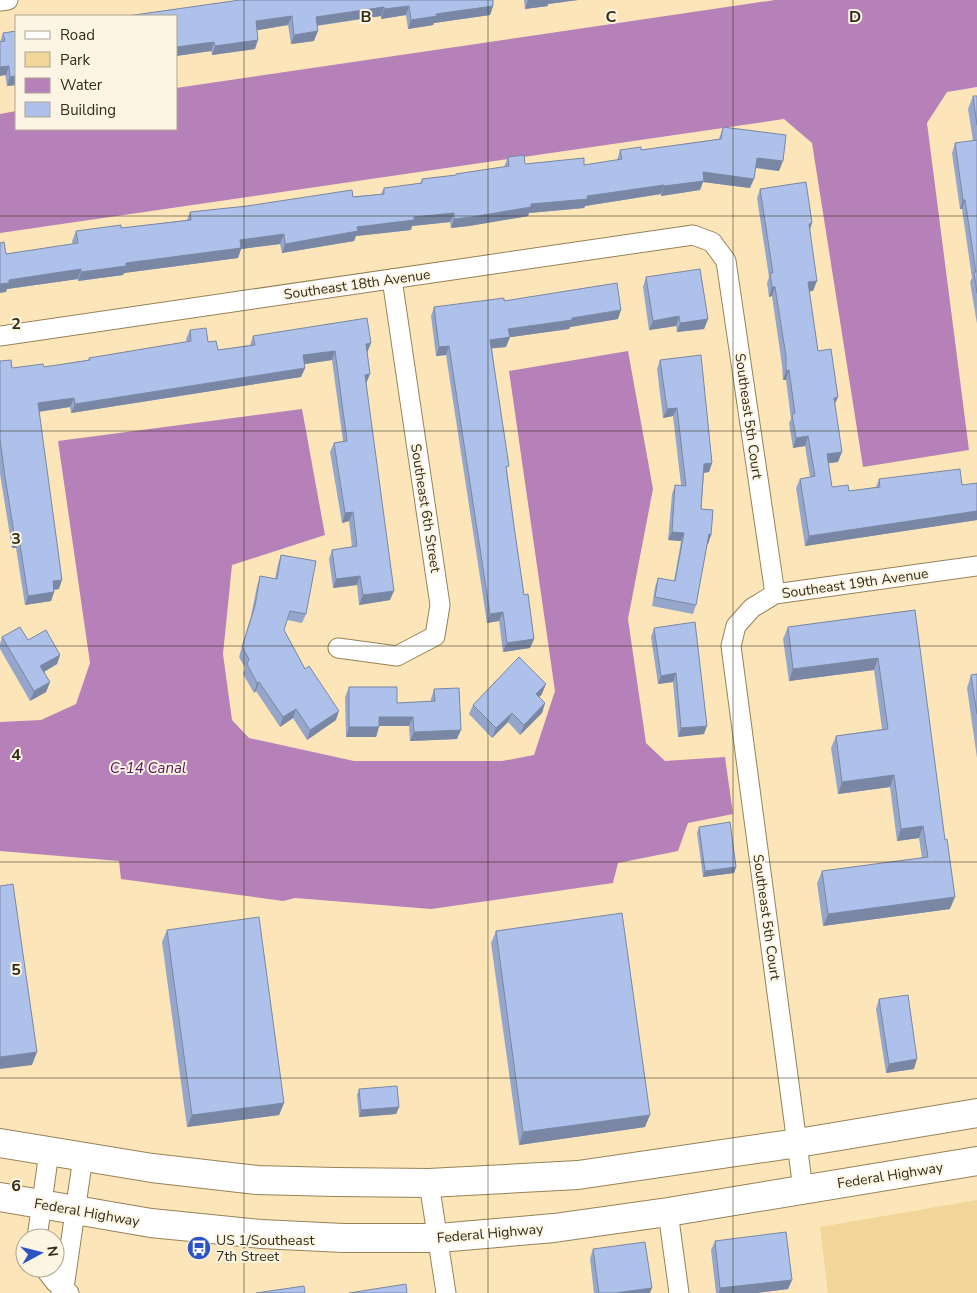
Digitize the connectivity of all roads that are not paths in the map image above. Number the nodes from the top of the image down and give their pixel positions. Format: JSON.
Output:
{"nodes":[{"id":1,"x":8,"y":0,"type":"edge"},
{"id":2,"x":0,"y":1,"type":"edge"},
{"id":3,"x":712,"y":242,"type":"joint"},
{"id":4,"x":392,"y":279,"type":"junction"},
{"id":5,"x":0,"y":336,"type":"edge"},
{"id":6,"x":977,"y":566,"type":"edge"},
{"id":7,"x":775,"y":594,"type":"junction"},
{"id":8,"x":731,"y":646,"type":"joint"},
{"id":9,"x":338,"y":648,"type":"dead end"},
{"id":10,"x":977,"y":1113,"type":"edge"},
{"id":11,"x":0,"y":1143,"type":"edge"},
{"id":12,"x":798,"y":1143,"type":"junction"},
{"id":13,"x":49,"y":1152,"type":"junction"},
{"id":14,"x":83,"y":1157,"type":"junction"},
{"id":15,"x":977,"y":1161,"type":"edge"},
{"id":16,"x":429,"y":1183,"type":"junction"},
{"id":17,"x":803,"y":1189,"type":"junction"},
{"id":18,"x":0,"y":1197,"type":"edge"},
{"id":19,"x":41,"y":1204,"type":"junction"},
{"id":20,"x":76,"y":1210,"type":"junction"},
{"id":21,"x":668,"y":1212,"type":"junction"},
{"id":22,"x":38,"y":1228,"type":"edge"},
{"id":23,"x":439,"y":1238,"type":"junction"},
{"id":24,"x":52,"y":1278,"type":"edge"},
{"id":25,"x":65,"y":1291,"type":"edge"},
{"id":26,"x":446,"y":1293,"type":"edge"},
{"id":27,"x":679,"y":1293,"type":"edge"}],
"edges":[{"from":1,"to":2,"type":"street"},
{"from":3,"to":4,"type":"street","name":"Southeast 18th Avenue"},
{"from":3,"to":7,"type":"street","name":"Southeast 5th Court"},
{"from":4,"to":5,"type":"street","name":"Southeast 18th Avenue"},
{"from":4,"to":9,"type":"street","name":"Southeast 6th Street"},
{"from":6,"to":7,"type":"street","name":"Southeast 19th Avenue"},
{"from":7,"to":8,"type":"street","name":"Southeast 19th Avenue"},
{"from":8,"to":12,"type":"street","name":"Southeast 5th Court"},
{"from":10,"to":12,"type":"main road"},
{"from":11,"to":13,"type":"main road"},
{"from":12,"to":16,"type":"main road"},
{"from":12,"to":17,"type":"street","name":"Southeast 5th Court"},
{"from":13,"to":14,"type":"main road"},
{"from":13,"to":19,"type":"street"},
{"from":14,"to":16,"type":"main road"},
{"from":14,"to":20,"type":"street"},
{"from":15,"to":17,"type":"main road","name":"Federal Highway"},
{"from":16,"to":23,"type":"street"},
{"from":17,"to":21,"type":"main road","name":"Federal Highway"},
{"from":18,"to":19,"type":"main road","name":"Federal Highway"},
{"from":19,"to":20,"type":"main road","name":"Federal Highway"},
{"from":19,"to":22,"type":"street"},
{"from":20,"to":23,"type":"main road","name":"Federal Highway"},
{"from":20,"to":25,"type":"street"},
{"from":21,"to":23,"type":"main road","name":"Federal Highway"},
{"from":21,"to":27,"type":"street"},
{"from":23,"to":26,"type":"street"},
{"from":24,"to":25,"type":"street"}]}
